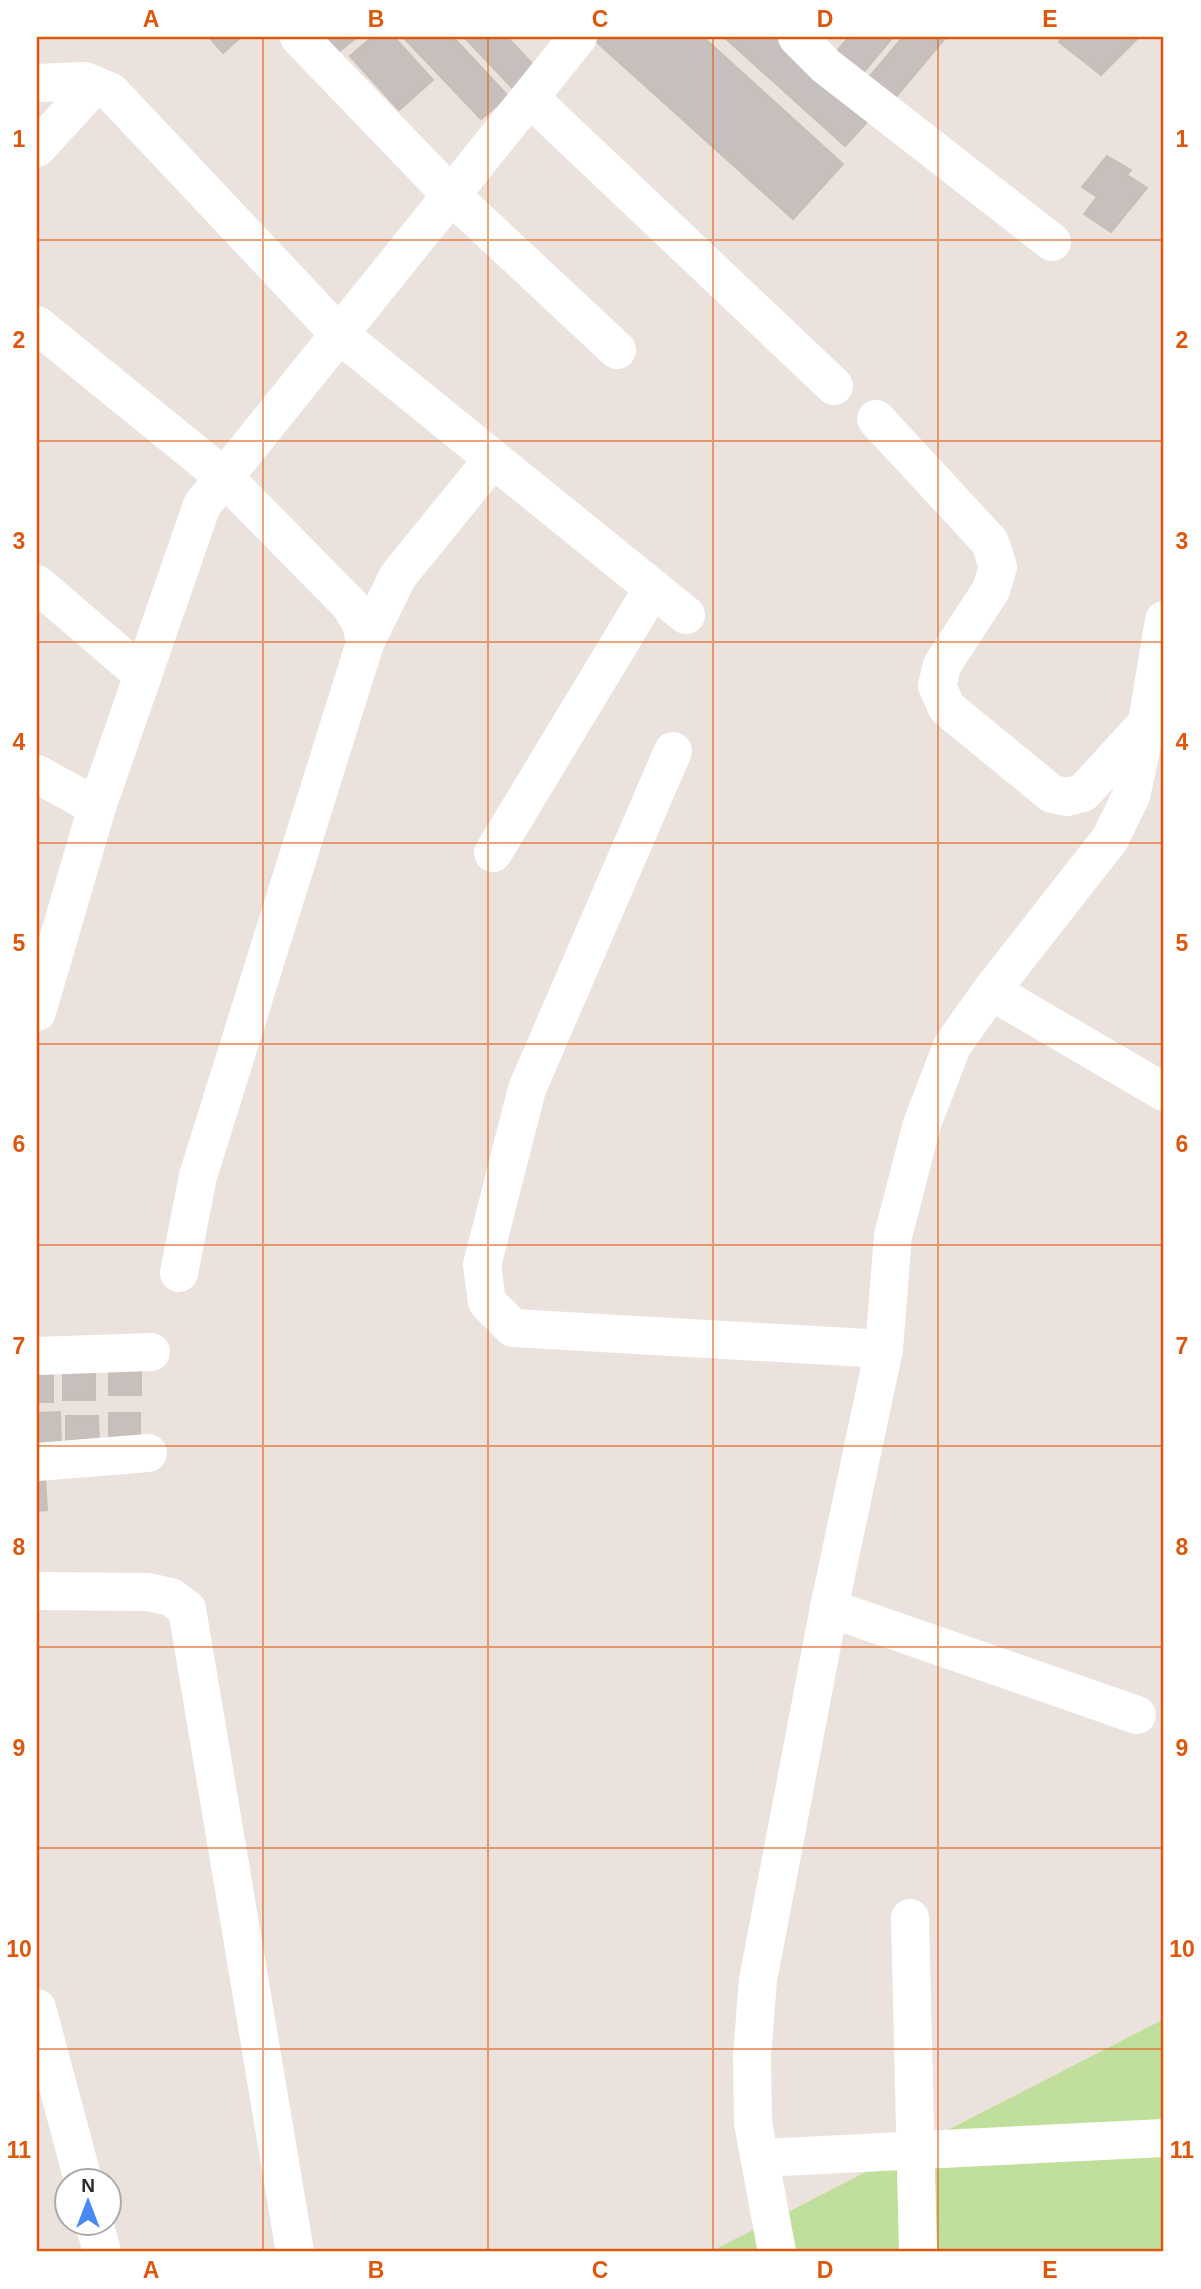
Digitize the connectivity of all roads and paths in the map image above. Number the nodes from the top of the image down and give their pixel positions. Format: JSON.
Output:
{"nodes":[{"id":1,"x":299,"y":37,"type":"edge"},
{"id":2,"x":578,"y":37,"type":"edge"},
{"id":3,"x":797,"y":37,"type":"edge"},
{"id":4,"x":37,"y":83,"type":"edge"},
{"id":5,"x":95,"y":85,"type":"junction"},
{"id":6,"x":530,"y":98,"type":"junction"},
{"id":7,"x":37,"y":148,"type":"edge"},
{"id":8,"x":451,"y":195,"type":"junction"},
{"id":9,"x":1052,"y":242,"type":"dead end"},
{"id":10,"x":37,"y":325,"type":"edge"},
{"id":11,"x":339,"y":334,"type":"junction"},
{"id":12,"x":617,"y":350,"type":"dead end"},
{"id":13,"x":834,"y":386,"type":"dead end"},
{"id":14,"x":876,"y":419,"type":"dead end"},
{"id":15,"x":493,"y":459,"type":"junction"},
{"id":16,"x":224,"y":477,"type":"junction"},
{"id":17,"x":37,"y":584,"type":"edge"},
{"id":18,"x":653,"y":588,"type":"junction"},
{"id":19,"x":686,"y":615,"type":"dead end"},
{"id":20,"x":1164,"y":622,"type":"edge"},
{"id":21,"x":365,"y":643,"type":"junction"},
{"id":22,"x":143,"y":675,"type":"junction"},
{"id":23,"x":1147,"y":723,"type":"junction"},
{"id":24,"x":673,"y":751,"type":"dead end"},
{"id":25,"x":37,"y":774,"type":"edge"},
{"id":26,"x":97,"y":807,"type":"junction"},
{"id":27,"x":493,"y":853,"type":"dead end"},
{"id":28,"x":991,"y":991,"type":"junction"},
{"id":29,"x":37,"y":1012,"type":"edge"},
{"id":30,"x":1164,"y":1092,"type":"edge"},
{"id":31,"x":179,"y":1273,"type":"dead end"},
{"id":32,"x":884,"y":1349,"type":"junction"},
{"id":33,"x":152,"y":1352,"type":"dead end"},
{"id":34,"x":37,"y":1356,"type":"edge"},
{"id":35,"x":148,"y":1453,"type":"dead end"},
{"id":36,"x":37,"y":1462,"type":"edge"},
{"id":37,"x":37,"y":1591,"type":"edge"},
{"id":38,"x":829,"y":1608,"type":"junction"},
{"id":39,"x":1137,"y":1715,"type":"dead end"},
{"id":40,"x":910,"y":1919,"type":"dead end"},
{"id":41,"x":37,"y":2008,"type":"edge"},
{"id":42,"x":1164,"y":2138,"type":"edge"},
{"id":43,"x":914,"y":2150,"type":"junction"},
{"id":44,"x":760,"y":2158,"type":"junction"},
{"id":45,"x":79,"y":2166,"type":"edge"},
{"id":46,"x":295,"y":2252,"type":"edge"},
{"id":47,"x":777,"y":2252,"type":"edge"},
{"id":48,"x":918,"y":2252,"type":"edge"}],
"edges":[{"from":1,"to":8,"type":"street"},
{"from":2,"to":6,"type":"street"},
{"from":3,"to":9,"type":"street"},
{"from":4,"to":5,"type":"street"},
{"from":5,"to":7,"type":"street"},
{"from":5,"to":11,"type":"street"},
{"from":6,"to":8,"type":"street"},
{"from":6,"to":13,"type":"street"},
{"from":8,"to":11,"type":"street"},
{"from":8,"to":12,"type":"street"},
{"from":10,"to":16,"type":"street"},
{"from":11,"to":15,"type":"street"},
{"from":11,"to":16,"type":"street"},
{"from":14,"to":23,"type":"street"},
{"from":15,"to":18,"type":"street"},
{"from":15,"to":21,"type":"street"},
{"from":16,"to":21,"type":"street"},
{"from":16,"to":22,"type":"street"},
{"from":17,"to":22,"type":"street"},
{"from":18,"to":19,"type":"street"},
{"from":18,"to":27,"type":"street"},
{"from":20,"to":23,"type":"street"},
{"from":21,"to":31,"type":"street"},
{"from":22,"to":26,"type":"street"},
{"from":23,"to":28,"type":"street"},
{"from":24,"to":32,"type":"street"},
{"from":25,"to":26,"type":"street"},
{"from":26,"to":29,"type":"street"},
{"from":28,"to":30,"type":"street"},
{"from":28,"to":32,"type":"street"},
{"from":32,"to":38,"type":"street"},
{"from":33,"to":34,"type":"street"},
{"from":35,"to":36,"type":"street"},
{"from":37,"to":46,"type":"street"},
{"from":38,"to":39,"type":"street"},
{"from":38,"to":44,"type":"street"},
{"from":40,"to":43,"type":"street"},
{"from":41,"to":45,"type":"street"},
{"from":42,"to":43,"type":"street"},
{"from":43,"to":44,"type":"street"},
{"from":43,"to":48,"type":"street"},
{"from":44,"to":47,"type":"street"}]}
